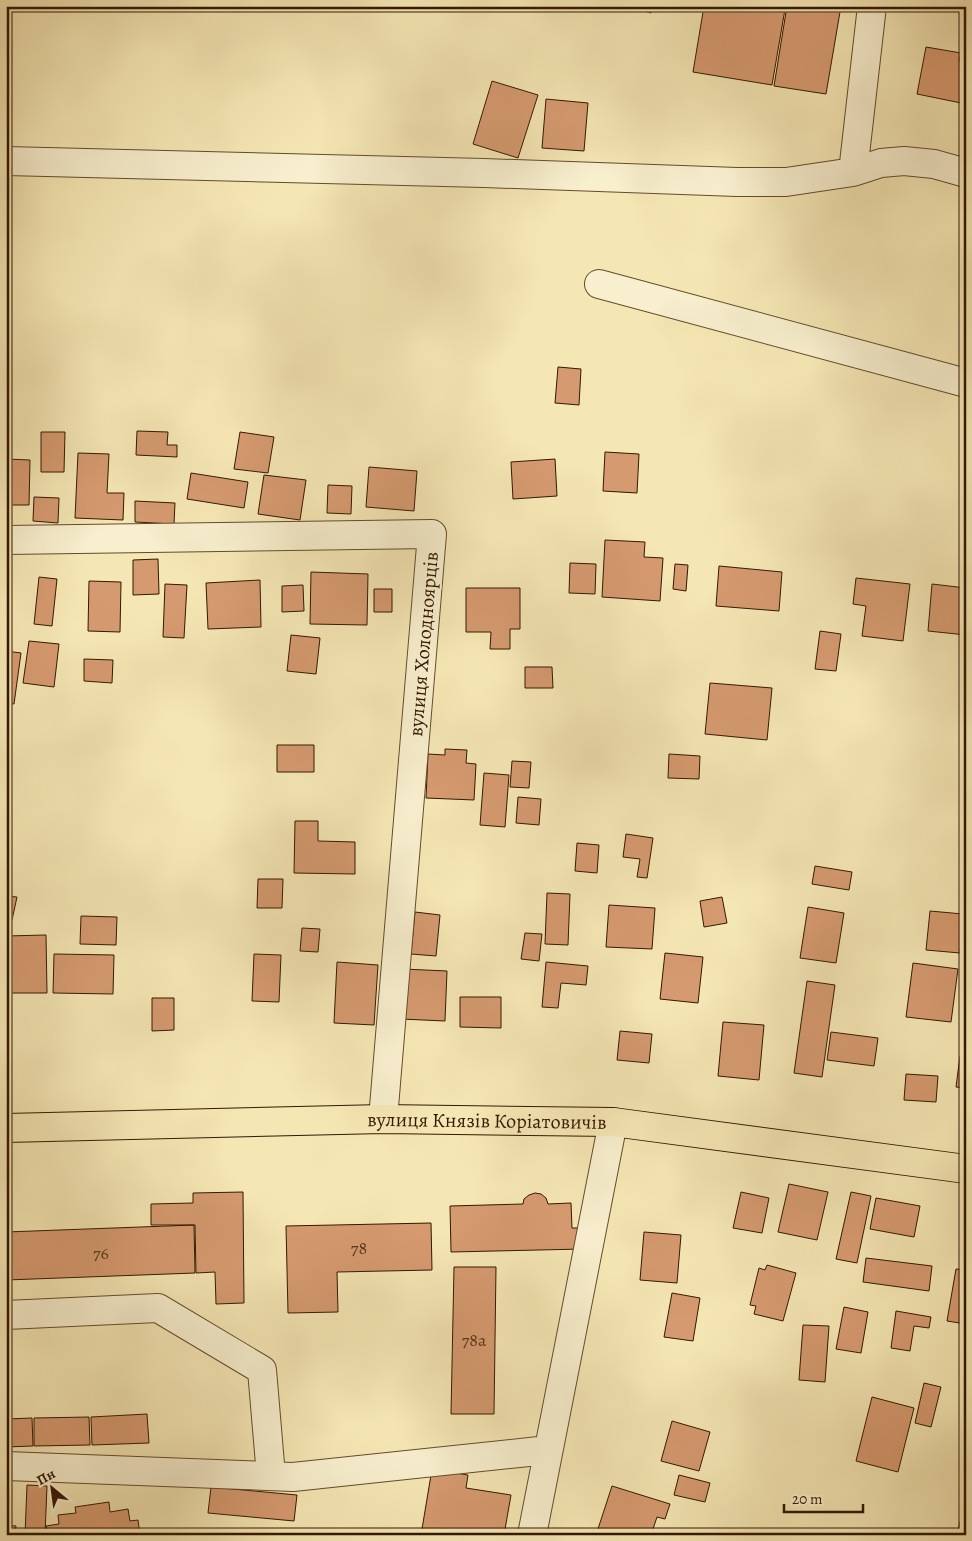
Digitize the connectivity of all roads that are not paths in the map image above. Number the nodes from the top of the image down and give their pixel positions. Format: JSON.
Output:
{"nodes":[{"id":1,"x":872,"y":6,"type":"edge"},
{"id":2,"x":6,"y":161,"type":"edge"},
{"id":3,"x":854,"y":172,"type":"junction"},
{"id":4,"x":966,"y":173,"type":"edge"},
{"id":5,"x":599,"y":284,"type":"dead end"},
{"id":6,"x":966,"y":384,"type":"edge"},
{"id":7,"x":6,"y":540,"type":"edge"},
{"id":8,"x":383,"y":1119,"type":"junction"},
{"id":9,"x":613,"y":1122,"type":"junction"},
{"id":10,"x":6,"y":1128,"type":"edge"},
{"id":11,"x":966,"y":1169,"type":"edge"},
{"id":12,"x":6,"y":1315,"type":"edge"},
{"id":13,"x":548,"y":1450,"type":"junction"},
{"id":14,"x":6,"y":1466,"type":"edge"},
{"id":15,"x":271,"y":1476,"type":"junction"},
{"id":16,"x":532,"y":1535,"type":"edge"}],
"edges":[{"from":1,"to":3,"type":"street"},
{"from":2,"to":3,"type":"street"},
{"from":3,"to":4,"type":"street"},
{"from":5,"to":6,"type":"street"},
{"from":7,"to":8,"type":"street","name":"вулиця Холодноярців"},
{"from":8,"to":9,"type":"main road","name":"вулиця Князів Коріатовичів"},
{"from":8,"to":10,"type":"main road","name":"вулиця Князів Коріатовичів"},
{"from":9,"to":11,"type":"main road","name":"вулиця Князів Коріатовичів"},
{"from":9,"to":13,"type":"street"},
{"from":12,"to":15,"type":"street"},
{"from":13,"to":15,"type":"street"},
{"from":13,"to":16,"type":"street"},
{"from":14,"to":15,"type":"street"}]}
